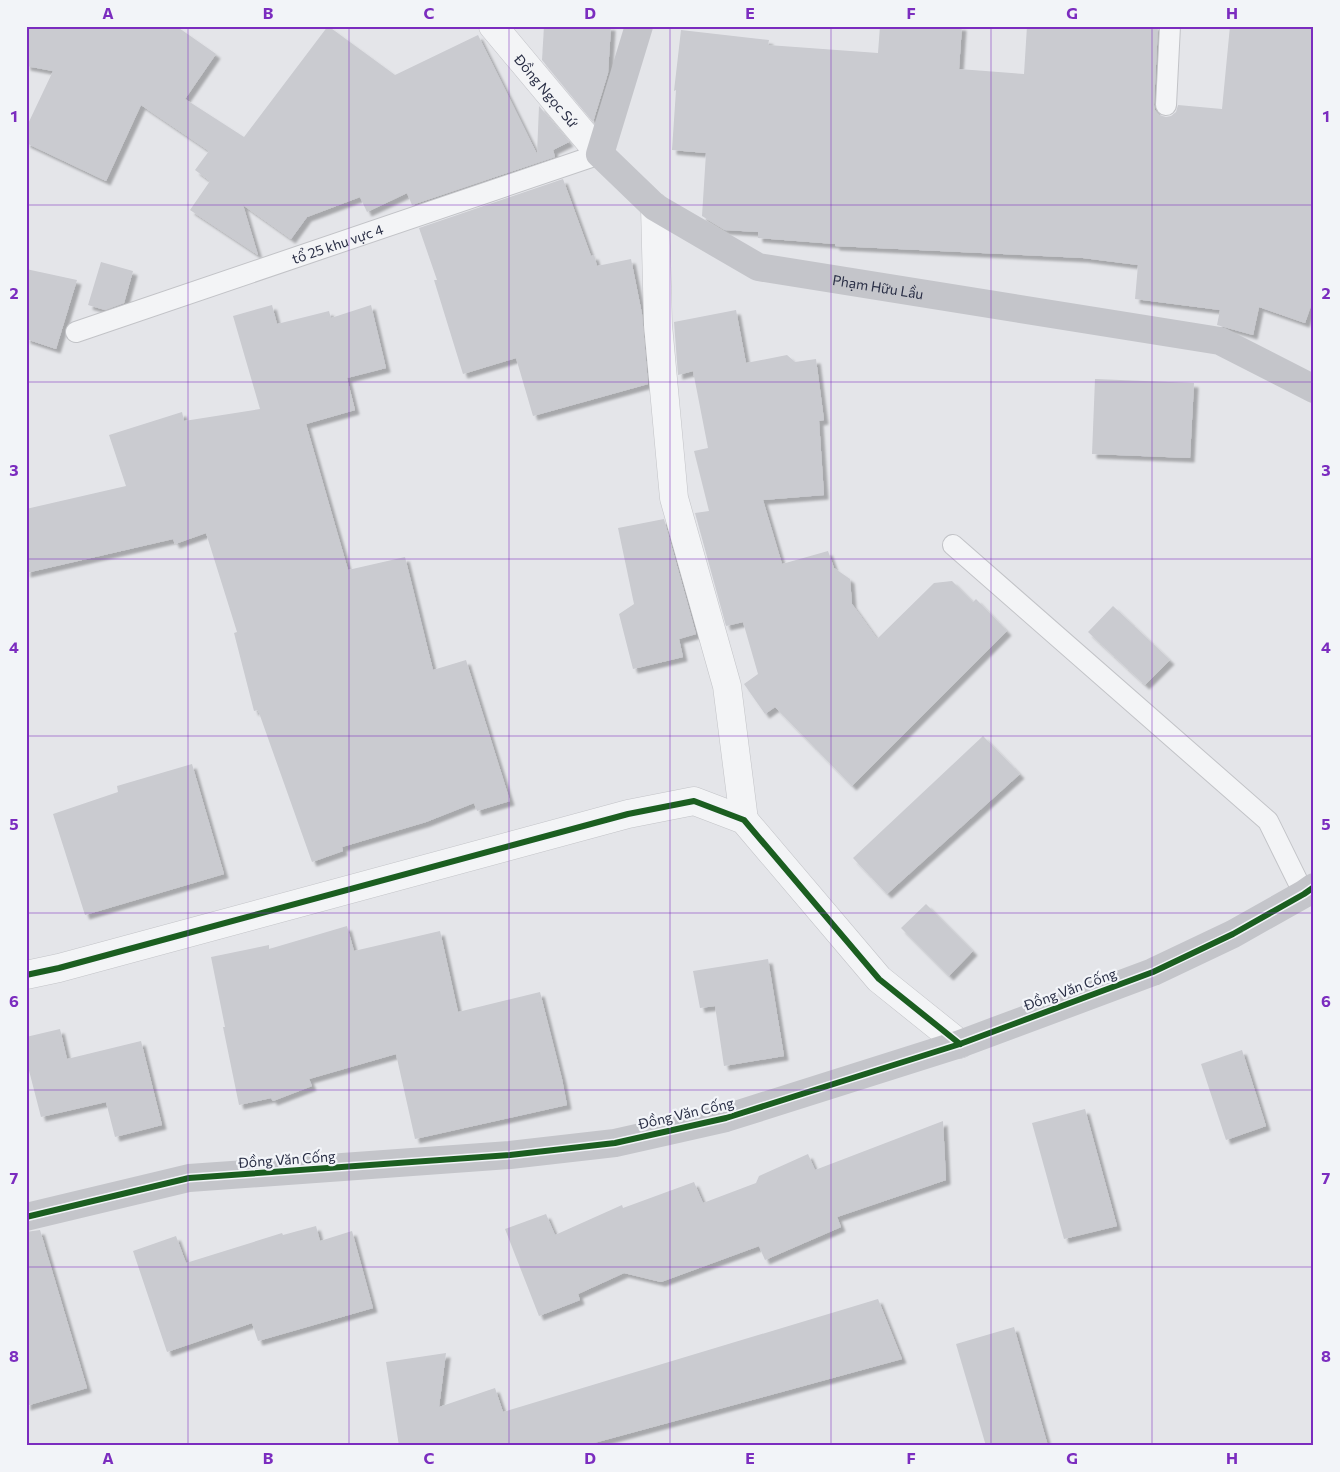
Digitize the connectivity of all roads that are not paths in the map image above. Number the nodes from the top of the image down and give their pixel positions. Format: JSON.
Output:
{"nodes":[{"id":1,"x":493,"y":26,"type":"edge"},
{"id":2,"x":639,"y":26,"type":"edge"},
{"id":3,"x":1170,"y":26,"type":"edge"},
{"id":4,"x":1166,"y":105,"type":"dead end"},
{"id":5,"x":600,"y":154,"type":"junction"},
{"id":6,"x":656,"y":207,"type":"junction"},
{"id":7,"x":76,"y":332,"type":"dead end"},
{"id":8,"x":1314,"y":389,"type":"edge"},
{"id":9,"x":953,"y":545,"type":"dead end"},
{"id":10,"x":744,"y":820,"type":"junction"},
{"id":11,"x":1309,"y":890,"type":"edge"},
{"id":12,"x":26,"y":975,"type":"edge"},
{"id":13,"x":960,"y":1044,"type":"junction"},
{"id":14,"x":26,"y":1217,"type":"edge"}],
"edges":[{"from":1,"to":5,"type":"street","name":"Đồng Ngọc Sứ"},
{"from":2,"to":5,"type":"street"},
{"from":3,"to":4,"type":"lane"},
{"from":5,"to":6,"type":"street","name":"Phạm Hữu Lầu"},
{"from":5,"to":7,"type":"lane","name":"tổ 25 khu vực 4"},
{"from":6,"to":8,"type":"street","name":"Phạm Hữu Lầu"},
{"from":6,"to":10,"type":"street"},
{"from":9,"to":11,"type":"lane"},
{"from":10,"to":12,"type":"street"},
{"from":10,"to":13,"type":"street"},
{"from":11,"to":13,"type":"street","name":"Đồng Văn Cống"},
{"from":13,"to":14,"type":"street","name":"Đồng Văn Cống"}]}
